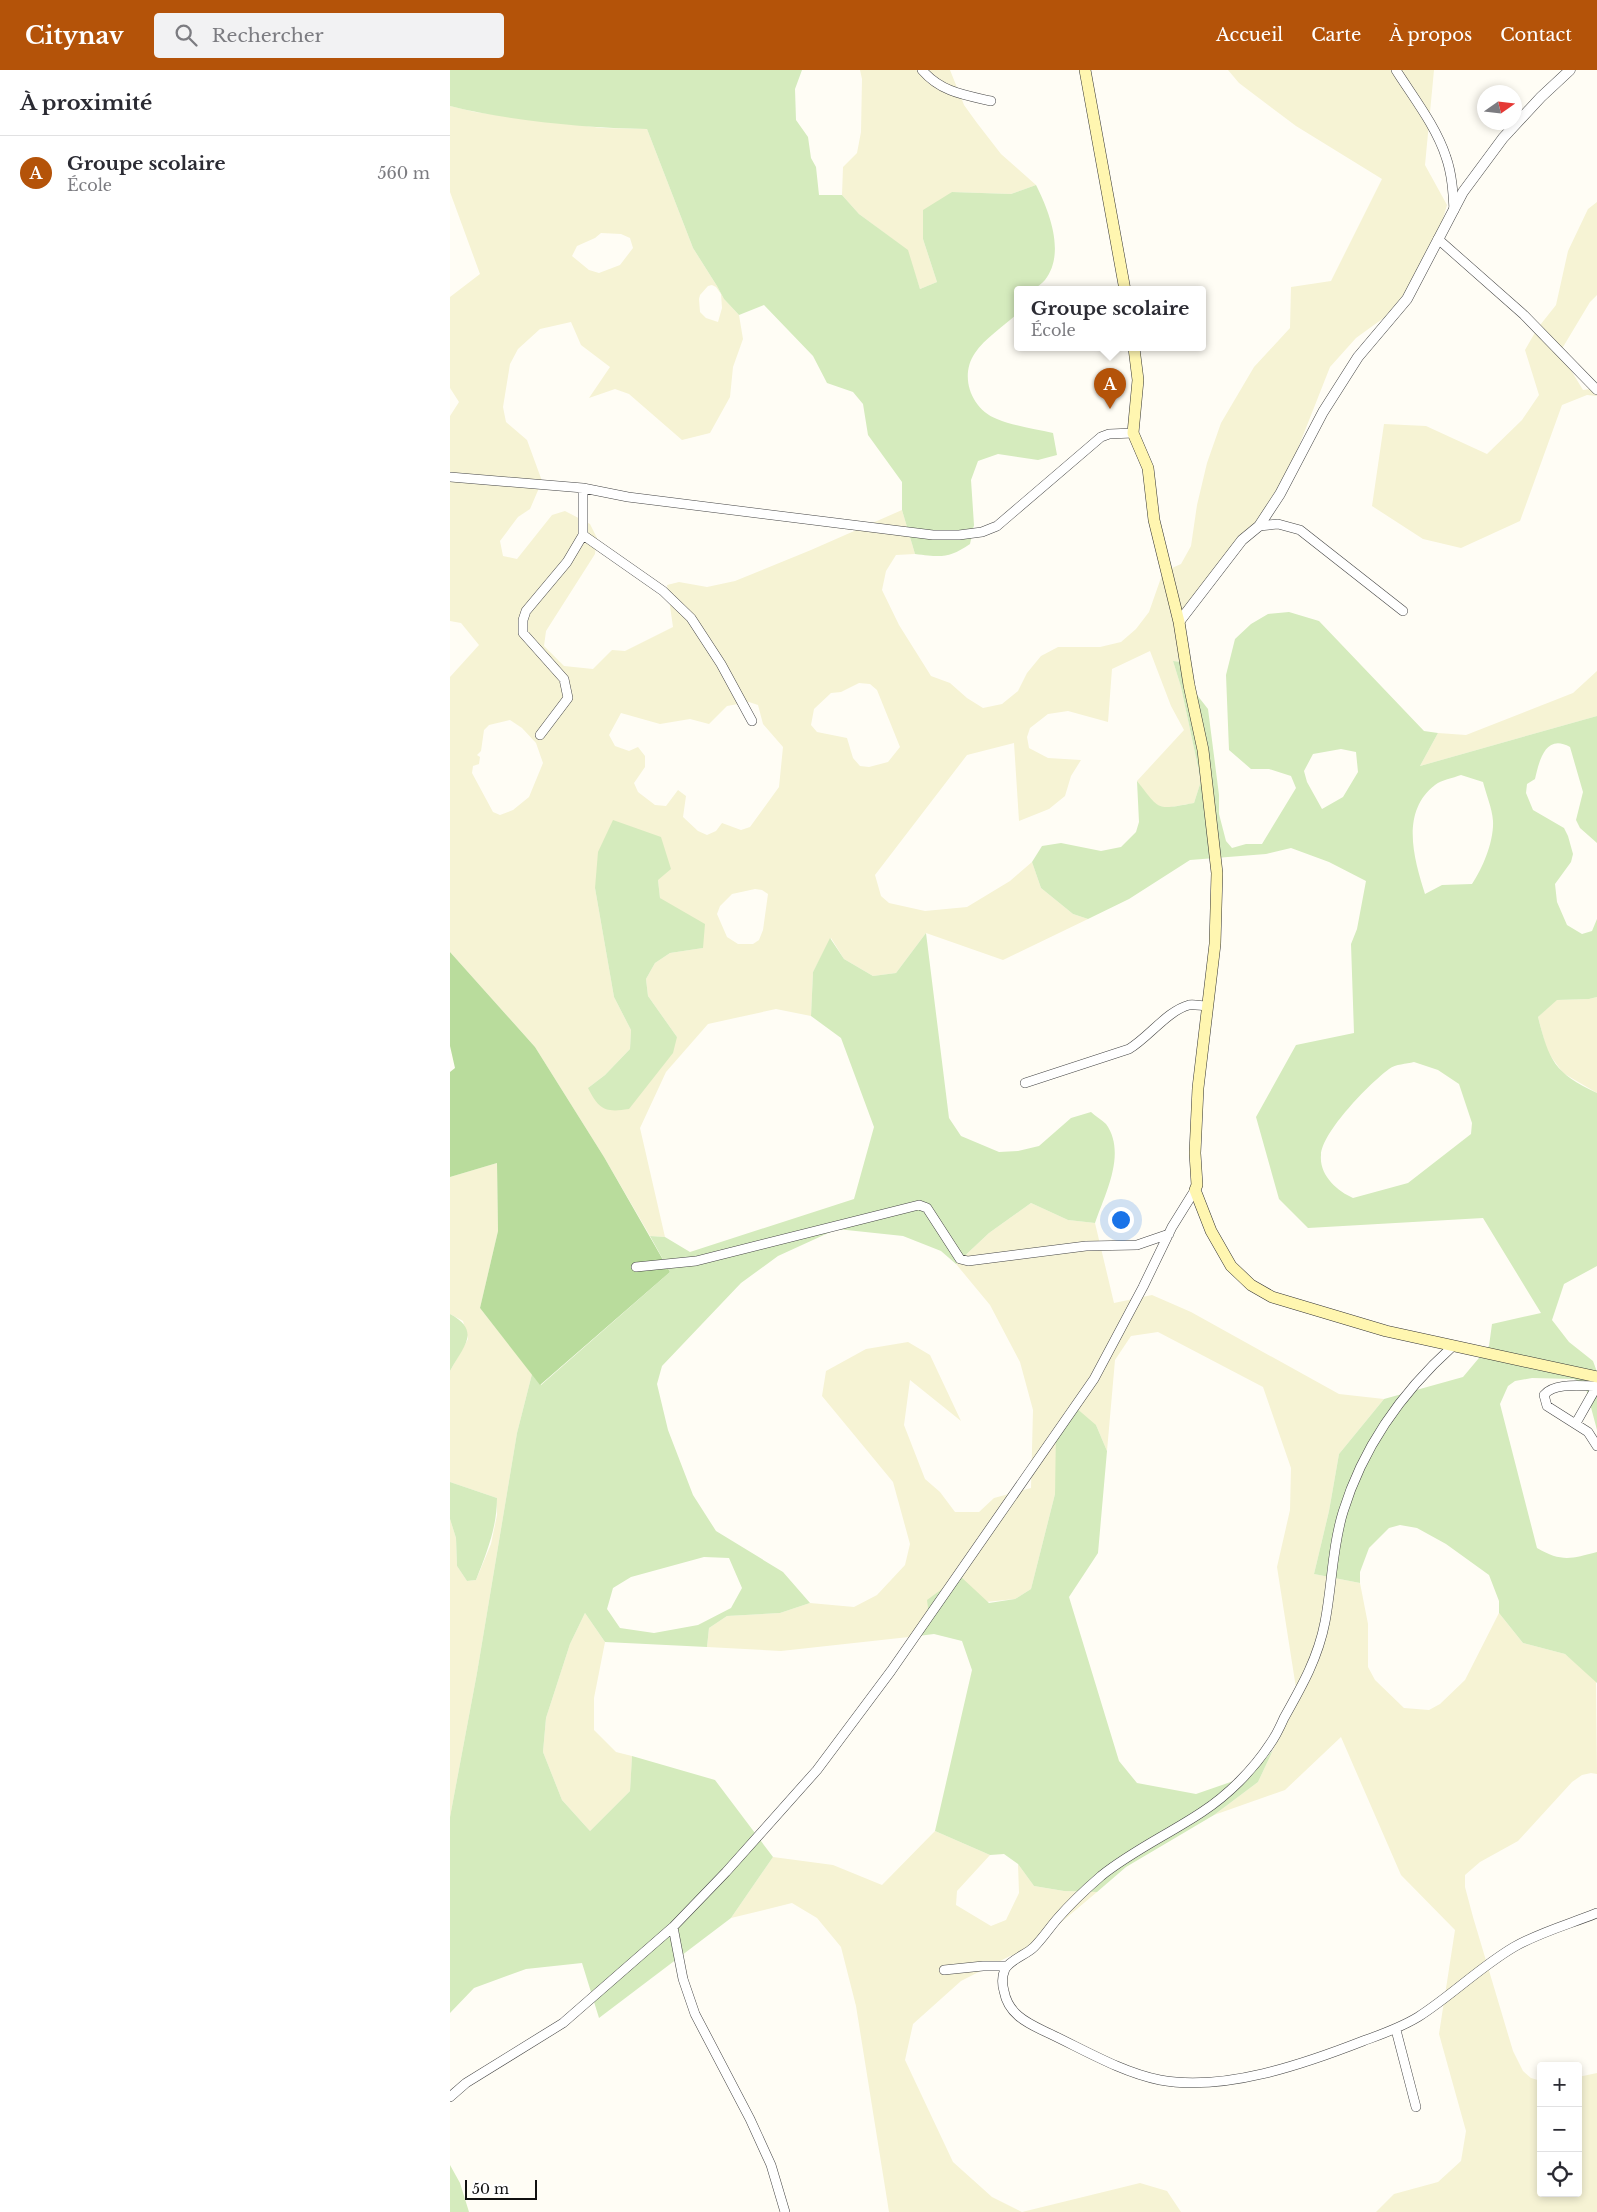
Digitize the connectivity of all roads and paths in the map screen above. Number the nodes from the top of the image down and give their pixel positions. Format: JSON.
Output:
{"nodes":[{"id":1,"x":922,"y":70,"type":"edge"},
{"id":2,"x":1085,"y":70,"type":"edge"},
{"id":3,"x":1396,"y":70,"type":"edge"},
{"id":4,"x":1570,"y":70,"type":"edge"},
{"id":5,"x":991,"y":101,"type":"dead end"},
{"id":6,"x":1454,"y":212,"type":"junction"},
{"id":7,"x":1438,"y":240,"type":"junction"},
{"id":8,"x":1124,"y":286,"type":"edge"},
{"id":9,"x":1134,"y":351,"type":"edge"},
{"id":10,"x":1597,"y":390,"type":"edge"},
{"id":11,"x":1133,"y":433,"type":"junction"},
{"id":12,"x":450,"y":477,"type":"edge"},
{"id":13,"x":583,"y":488,"type":"junction"},
{"id":14,"x":1259,"y":526,"type":"junction"},
{"id":15,"x":583,"y":535,"type":"junction"},
{"id":16,"x":1403,"y":611,"type":"dead end"},
{"id":17,"x":1179,"y":622,"type":"junction"},
{"id":18,"x":752,"y":722,"type":"dead end"},
{"id":19,"x":540,"y":734,"type":"dead end"},
{"id":20,"x":1208,"y":1006,"type":"junction"},
{"id":21,"x":1025,"y":1083,"type":"dead end"},
{"id":22,"x":1195,"y":1190,"type":"junction"},
{"id":23,"x":1169,"y":1234,"type":"junction"},
{"id":24,"x":636,"y":1267,"type":"dead end"},
{"id":25,"x":1453,"y":1346,"type":"junction"},
{"id":26,"x":1597,"y":1377,"type":"edge"},
{"id":27,"x":1597,"y":1386,"type":"edge"},
{"id":28,"x":1576,"y":1423,"type":"junction"},
{"id":29,"x":1597,"y":1446,"type":"edge"},
{"id":30,"x":1597,"y":1913,"type":"edge"},
{"id":31,"x":673,"y":1927,"type":"junction"},
{"id":32,"x":1007,"y":1966,"type":"junction"},
{"id":33,"x":944,"y":1970,"type":"dead end"},
{"id":34,"x":1396,"y":2030,"type":"junction"},
{"id":35,"x":450,"y":2097,"type":"edge"},
{"id":36,"x":1416,"y":2107,"type":"dead end"},
{"id":37,"x":785,"y":2212,"type":"edge"}],
"edges":[{"from":1,"to":5,"type":"street"},
{"from":2,"to":8,"type":"main road"},
{"from":3,"to":6,"type":"street"},
{"from":4,"to":6,"type":"street"},
{"from":6,"to":7,"type":"street"},
{"from":7,"to":10,"type":"street"},
{"from":7,"to":14,"type":"street"},
{"from":9,"to":11,"type":"main road"},
{"from":11,"to":13,"type":"street"},
{"from":11,"to":17,"type":"main road"},
{"from":12,"to":13,"type":"street"},
{"from":13,"to":15,"type":"street"},
{"from":14,"to":16,"type":"street"},
{"from":14,"to":17,"type":"street"},
{"from":15,"to":18,"type":"street"},
{"from":15,"to":19,"type":"street"},
{"from":17,"to":20,"type":"main road"},
{"from":20,"to":21,"type":"street"},
{"from":20,"to":22,"type":"main road"},
{"from":22,"to":23,"type":"street"},
{"from":22,"to":25,"type":"main road"},
{"from":23,"to":24,"type":"street"},
{"from":23,"to":31,"type":"street"},
{"from":25,"to":26,"type":"main road"},
{"from":25,"to":32,"type":"street"},
{"from":27,"to":28,"type":"street"},
{"from":27,"to":28,"type":"street"},
{"from":28,"to":29,"type":"street"},
{"from":30,"to":34,"type":"street"},
{"from":31,"to":35,"type":"street"},
{"from":31,"to":37,"type":"street"},
{"from":32,"to":33,"type":"street"},
{"from":32,"to":34,"type":"street"},
{"from":34,"to":36,"type":"street"}]}
